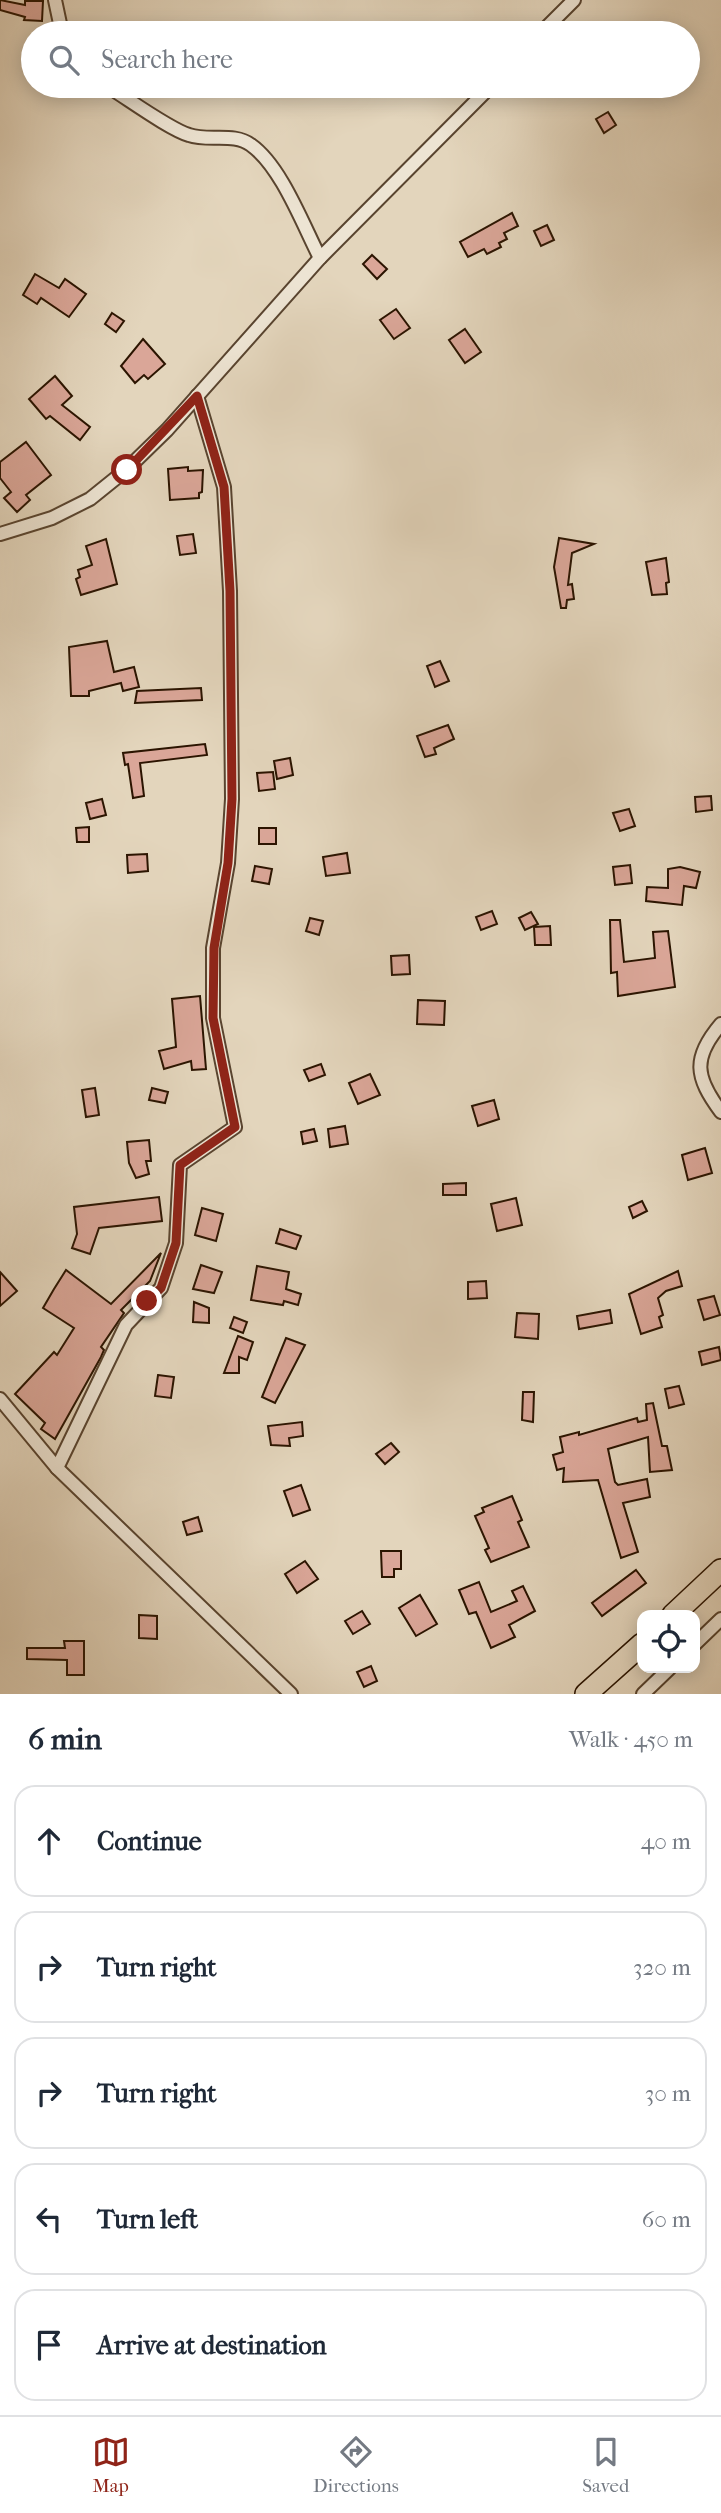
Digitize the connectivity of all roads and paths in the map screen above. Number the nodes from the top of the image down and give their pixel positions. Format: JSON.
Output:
{"nodes":[{"id":1,"x":55,"y":0,"type":"edge"},
{"id":2,"x":574,"y":0,"type":"edge"},
{"id":3,"x":59,"y":21,"type":"edge"},
{"id":4,"x":553,"y":21,"type":"edge"},
{"id":5,"x":127,"y":98,"type":"edge"},
{"id":6,"x":479,"y":98,"type":"edge"},
{"id":7,"x":320,"y":258,"type":"junction"},
{"id":8,"x":197,"y":396,"type":"junction"},
{"id":9,"x":0,"y":534,"type":"edge"},
{"id":10,"x":721,"y":1024,"type":"edge"},
{"id":11,"x":721,"y":1112,"type":"edge"},
{"id":12,"x":0,"y":1399,"type":"edge"},
{"id":13,"x":57,"y":1468,"type":"junction"},
{"id":14,"x":721,"y":1570,"type":"edge"},
{"id":15,"x":678,"y":1610,"type":"edge"},
{"id":16,"x":721,"y":1619,"type":"edge"},
{"id":17,"x":700,"y":1639,"type":"edge"},
{"id":18,"x":637,"y":1648,"type":"edge"},
{"id":19,"x":665,"y":1673,"type":"edge"},
{"id":20,"x":291,"y":1694,"type":"edge"},
{"id":21,"x":586,"y":1694,"type":"edge"},
{"id":22,"x":643,"y":1694,"type":"edge"}],
"edges":[{"from":1,"to":3,"type":"street"},
{"from":2,"to":4,"type":"street"},
{"from":5,"to":7,"type":"street"},
{"from":6,"to":7,"type":"street"},
{"from":7,"to":8,"type":"street"},
{"from":8,"to":9,"type":"street"},
{"from":8,"to":13,"type":"street"},
{"from":10,"to":11,"type":"street"},
{"from":12,"to":13,"type":"street"},
{"from":13,"to":20,"type":"street"},
{"from":14,"to":15,"type":"highway"},
{"from":16,"to":17,"type":"street"},
{"from":18,"to":21,"type":"highway"},
{"from":19,"to":22,"type":"street"}]}
